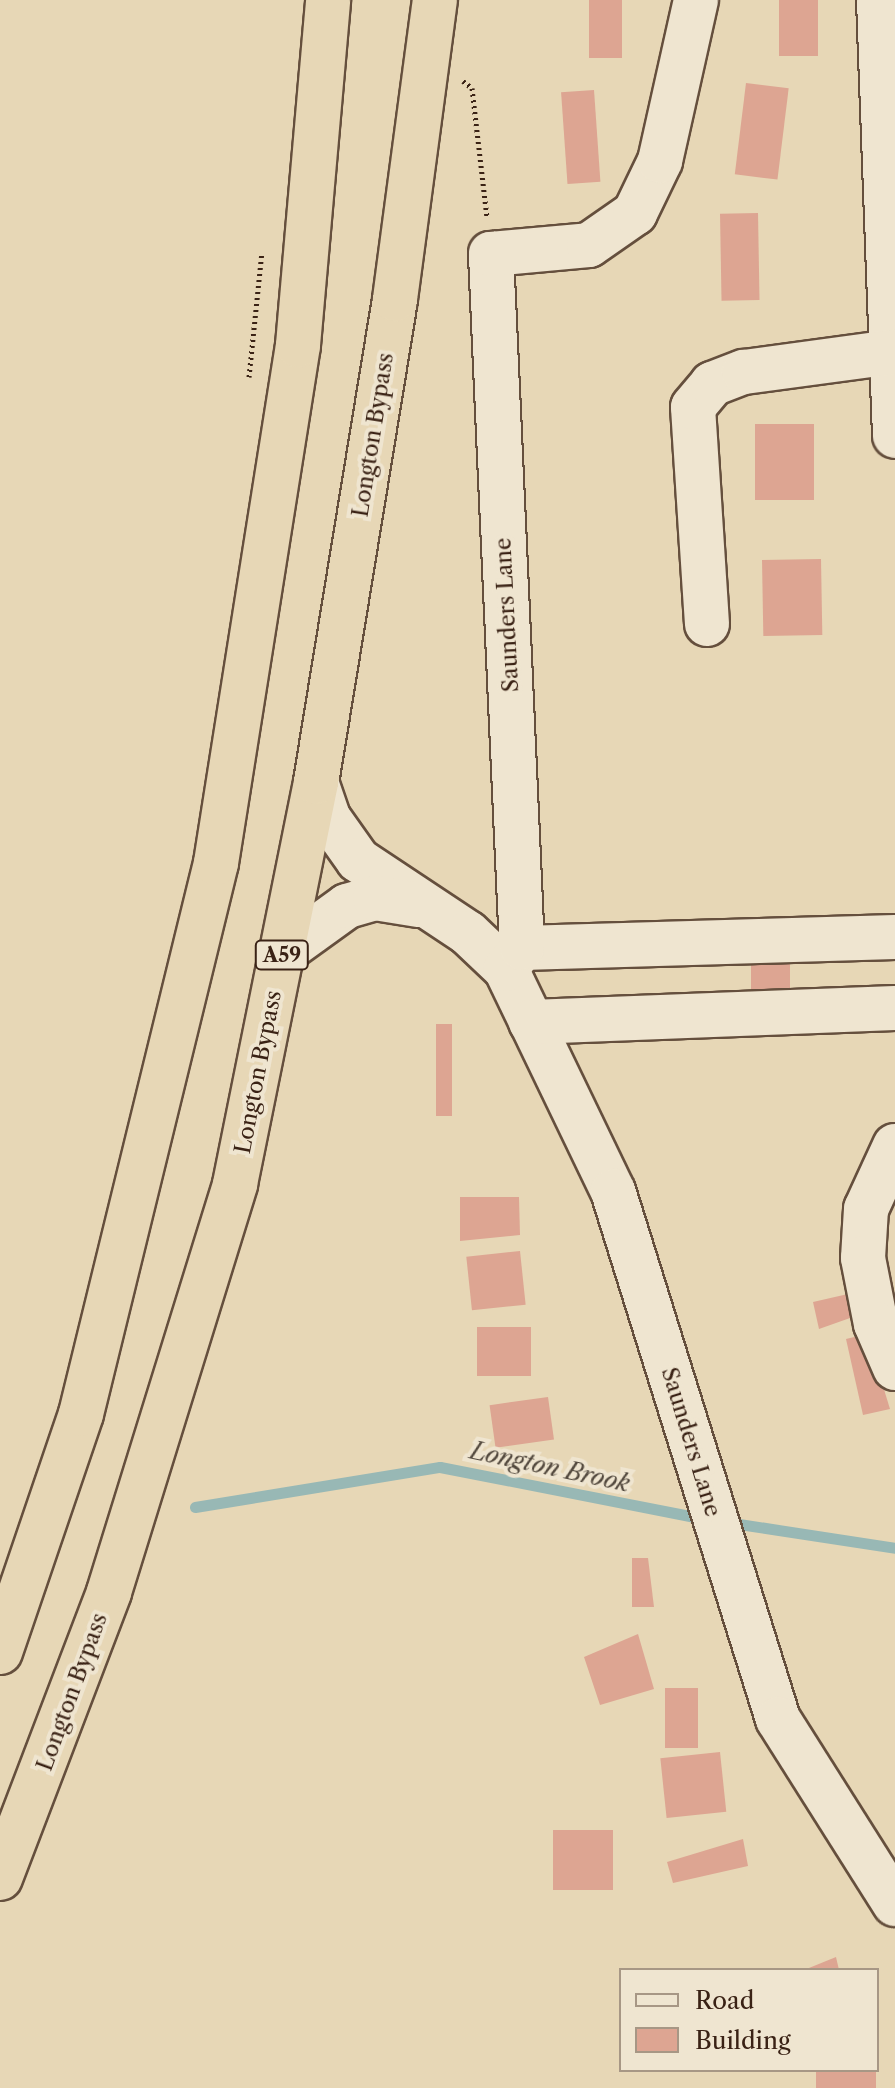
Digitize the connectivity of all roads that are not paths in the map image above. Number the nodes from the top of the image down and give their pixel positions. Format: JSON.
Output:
{"nodes":[{"id":1,"x":328,"y":0,"type":"edge"},
{"id":2,"x":435,"y":0,"type":"edge"},
{"id":3,"x":696,"y":0,"type":"edge"},
{"id":4,"x":879,"y":0,"type":"edge"},
{"id":5,"x":892,"y":352,"type":"junction"},
{"id":6,"x":895,"y":436,"type":"edge"},
{"id":7,"x":707,"y":624,"type":"dead end"},
{"id":8,"x":316,"y":782,"type":"junction"},
{"id":9,"x":418,"y":905,"type":"junction"},
{"id":10,"x":895,"y":937,"type":"edge"},
{"id":11,"x":282,"y":953,"type":"junction"},
{"id":12,"x":514,"y":958,"type":"junction"},
{"id":13,"x":895,"y":1008,"type":"edge"},
{"id":14,"x":531,"y":1022,"type":"junction"},
{"id":15,"x":895,"y":1146,"type":"edge"},
{"id":16,"x":895,"y":1368,"type":"edge"},
{"id":17,"x":0,"y":1652,"type":"edge"},
{"id":18,"x":0,"y":1878,"type":"edge"},
{"id":19,"x":895,"y":1904,"type":"edge"}],
"edges":[{"from":1,"to":17,"type":"highway"},
{"from":2,"to":8,"type":"highway","name":"Longton Bypass","number":"A59"},
{"from":3,"to":12,"type":"street","name":"Saunders Lane"},
{"from":4,"to":5,"type":"street"},
{"from":5,"to":6,"type":"street"},
{"from":5,"to":7,"type":"street"},
{"from":8,"to":9,"type":"street","name":"Saunders Lane"},
{"from":8,"to":11,"type":"highway","name":"Longton Bypass","number":"A59"},
{"from":9,"to":11,"type":"street","name":"Saunders Lane"},
{"from":9,"to":12,"type":"street","name":"Saunders Lane"},
{"from":10,"to":12,"type":"street"},
{"from":11,"to":18,"type":"highway","name":"Longton Bypass","number":"A59"},
{"from":12,"to":14,"type":"street","name":"Saunders Lane"},
{"from":13,"to":14,"type":"street"},
{"from":14,"to":19,"type":"street","name":"Saunders Lane"},
{"from":15,"to":16,"type":"street"}]}
